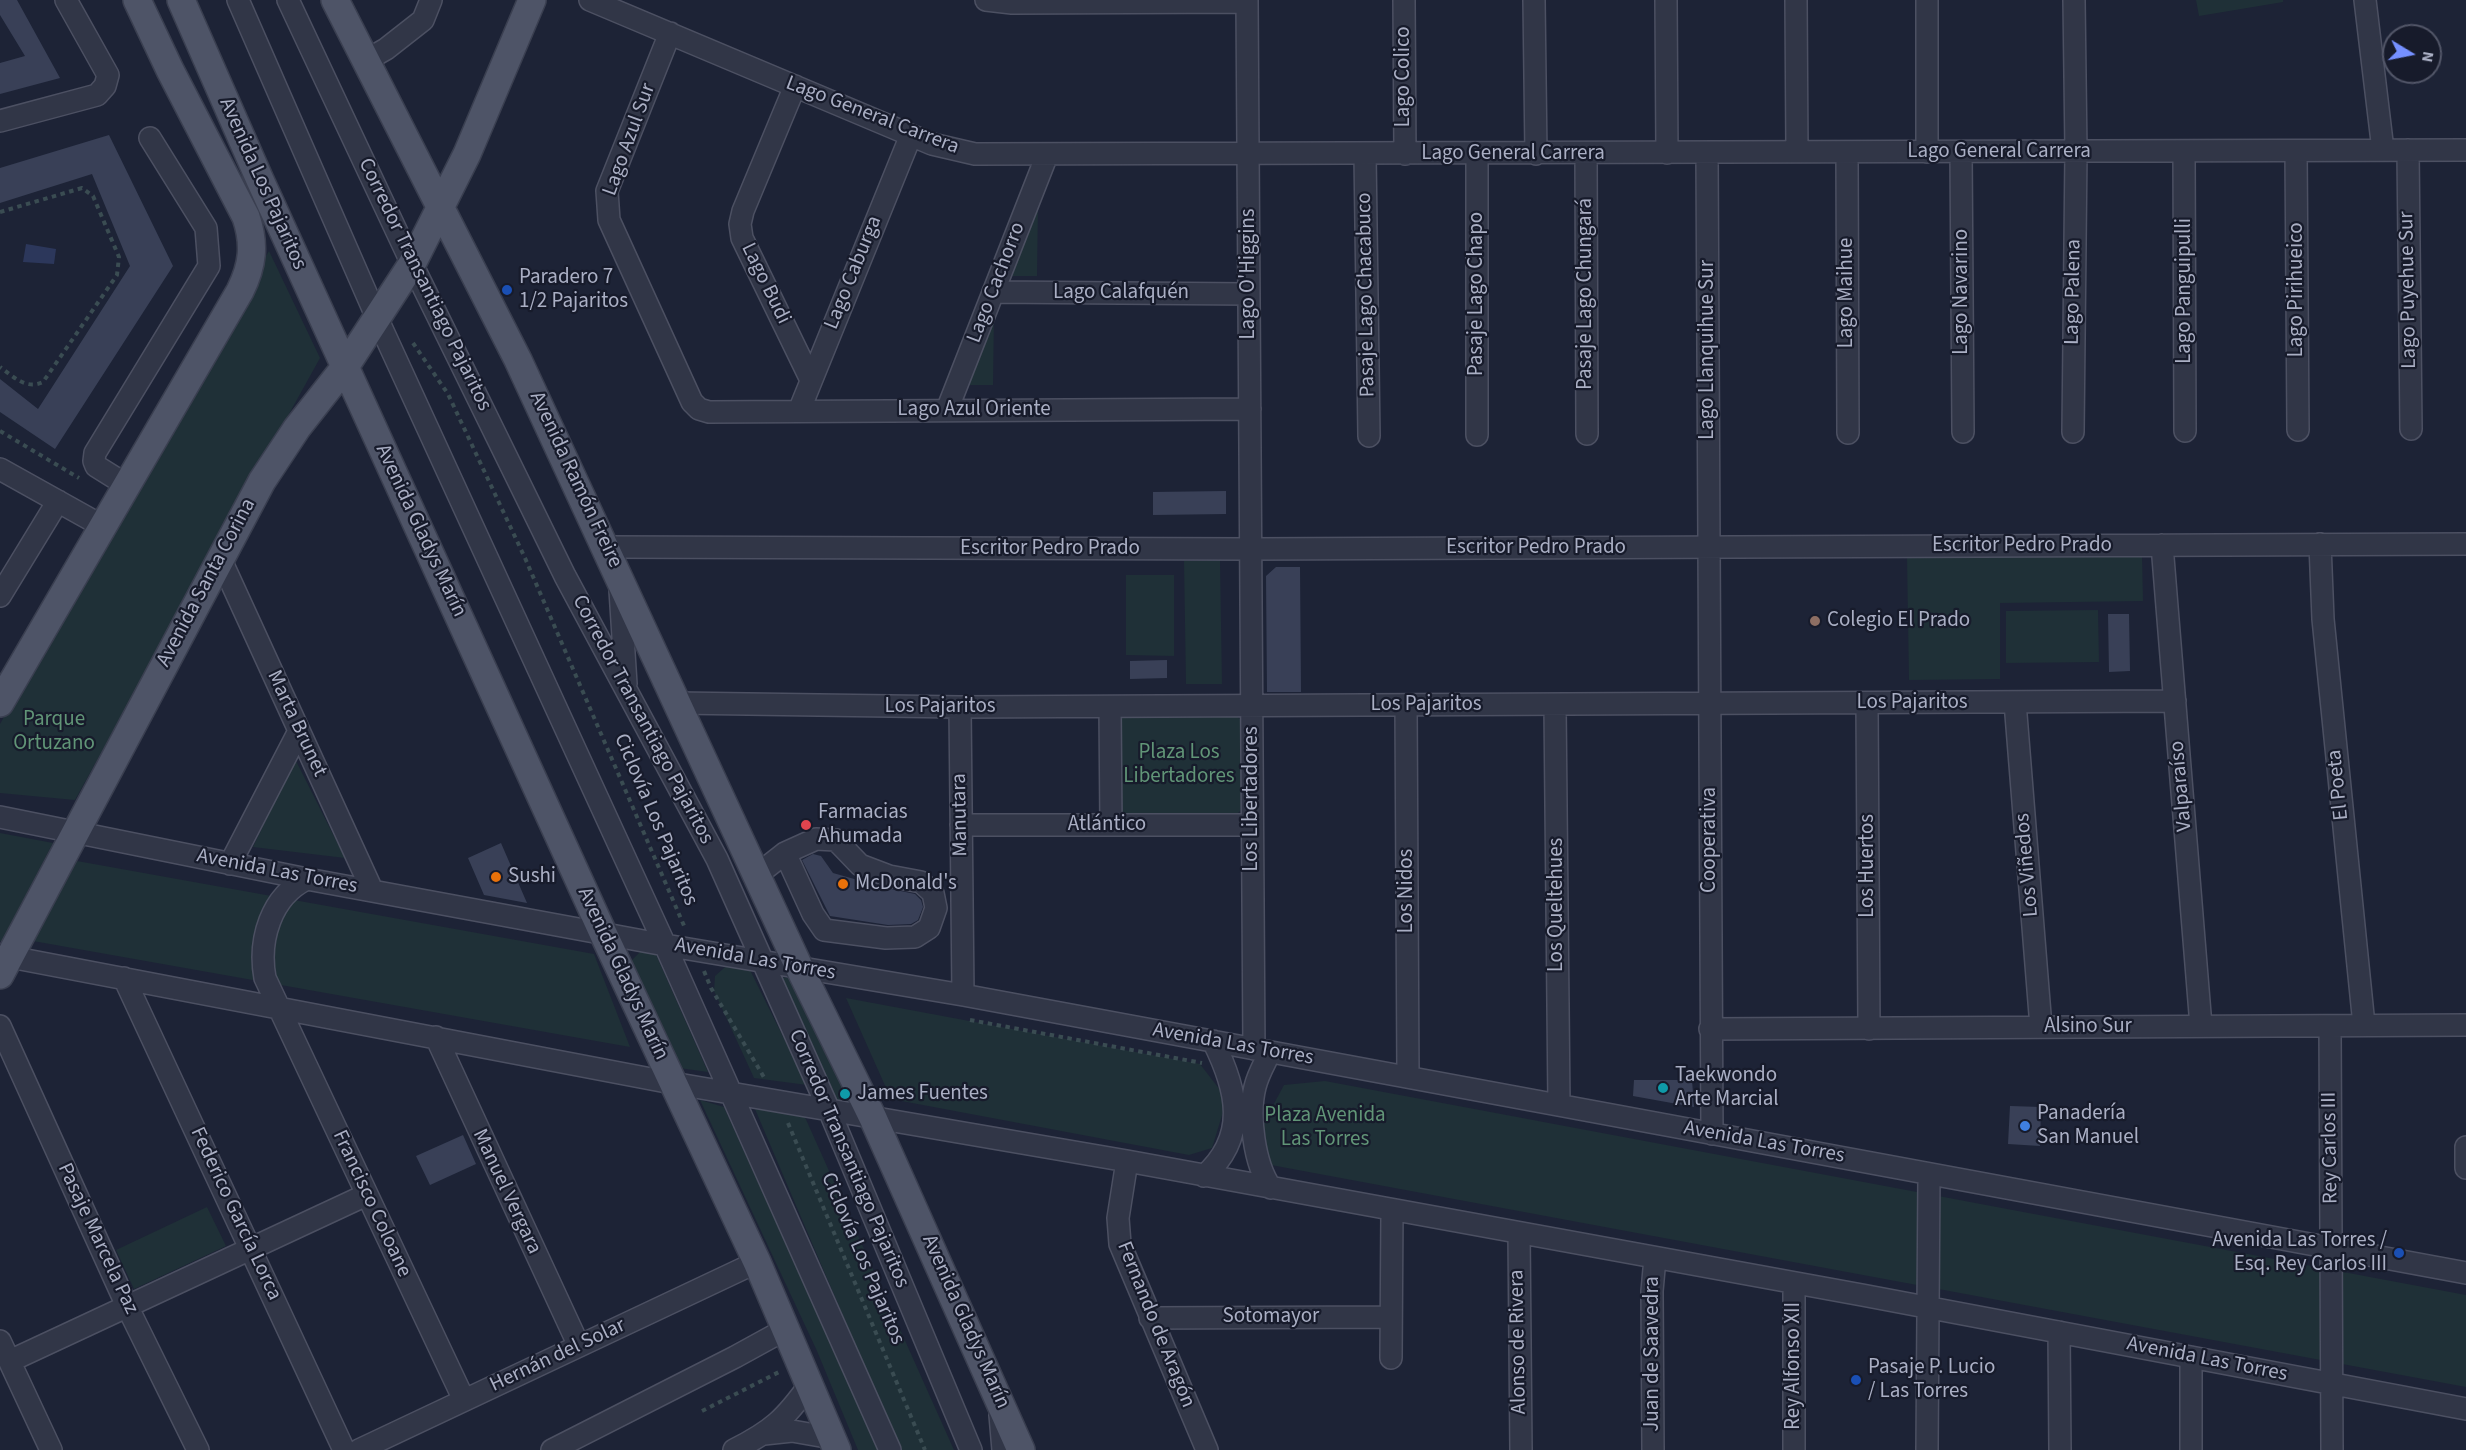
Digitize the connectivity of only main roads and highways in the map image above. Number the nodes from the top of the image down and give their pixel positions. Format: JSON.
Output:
{"nodes":[{"id":1,"x":137,"y":0,"type":"edge"},
{"id":2,"x":181,"y":0,"type":"edge"},
{"id":3,"x":335,"y":0,"type":"edge"},
{"id":4,"x":532,"y":0,"type":"edge"},
{"id":5,"x":467,"y":154,"type":"junction"},
{"id":6,"x":415,"y":158,"type":"junction"},
{"id":7,"x":442,"y":208,"type":"junction"},
{"id":8,"x":345,"y":367,"type":"junction"},
{"id":9,"x":0,"y":703,"type":"edge"},
{"id":10,"x":3,"y":962,"type":"edge"},
{"id":11,"x":799,"y":967,"type":"joint"},
{"id":12,"x":834,"y":1444,"type":"edge"},
{"id":13,"x":1021,"y":1450,"type":"edge"}],
"edges":[{"from":1,"to":9,"type":"main road","name":"Avenida Los Pajaritos"},
{"from":2,"to":8,"type":"main road","name":"Avenida Los Pajaritos"},
{"from":3,"to":6,"type":"main road","name":"Avenida Ramón Freire"},
{"from":4,"to":5,"type":"main road","name":"Avenida Santa Corina"},
{"from":5,"to":6,"type":"main road"},
{"from":5,"to":7,"type":"main road","name":"Avenida Santa Corina"},
{"from":6,"to":7,"type":"main road","name":"Avenida Ramón Freire"},
{"from":7,"to":8,"type":"main road","name":"Avenida Santa Corina"},
{"from":7,"to":11,"type":"main road","name":"Avenida Ramón Freire"},
{"from":8,"to":10,"type":"main road","name":"Avenida Santa Corina"},
{"from":8,"to":12,"type":"main road","name":"Avenida Gladys Marín"},
{"from":11,"to":13,"type":"main road","name":"Avenida Gladys Marín"}]}
